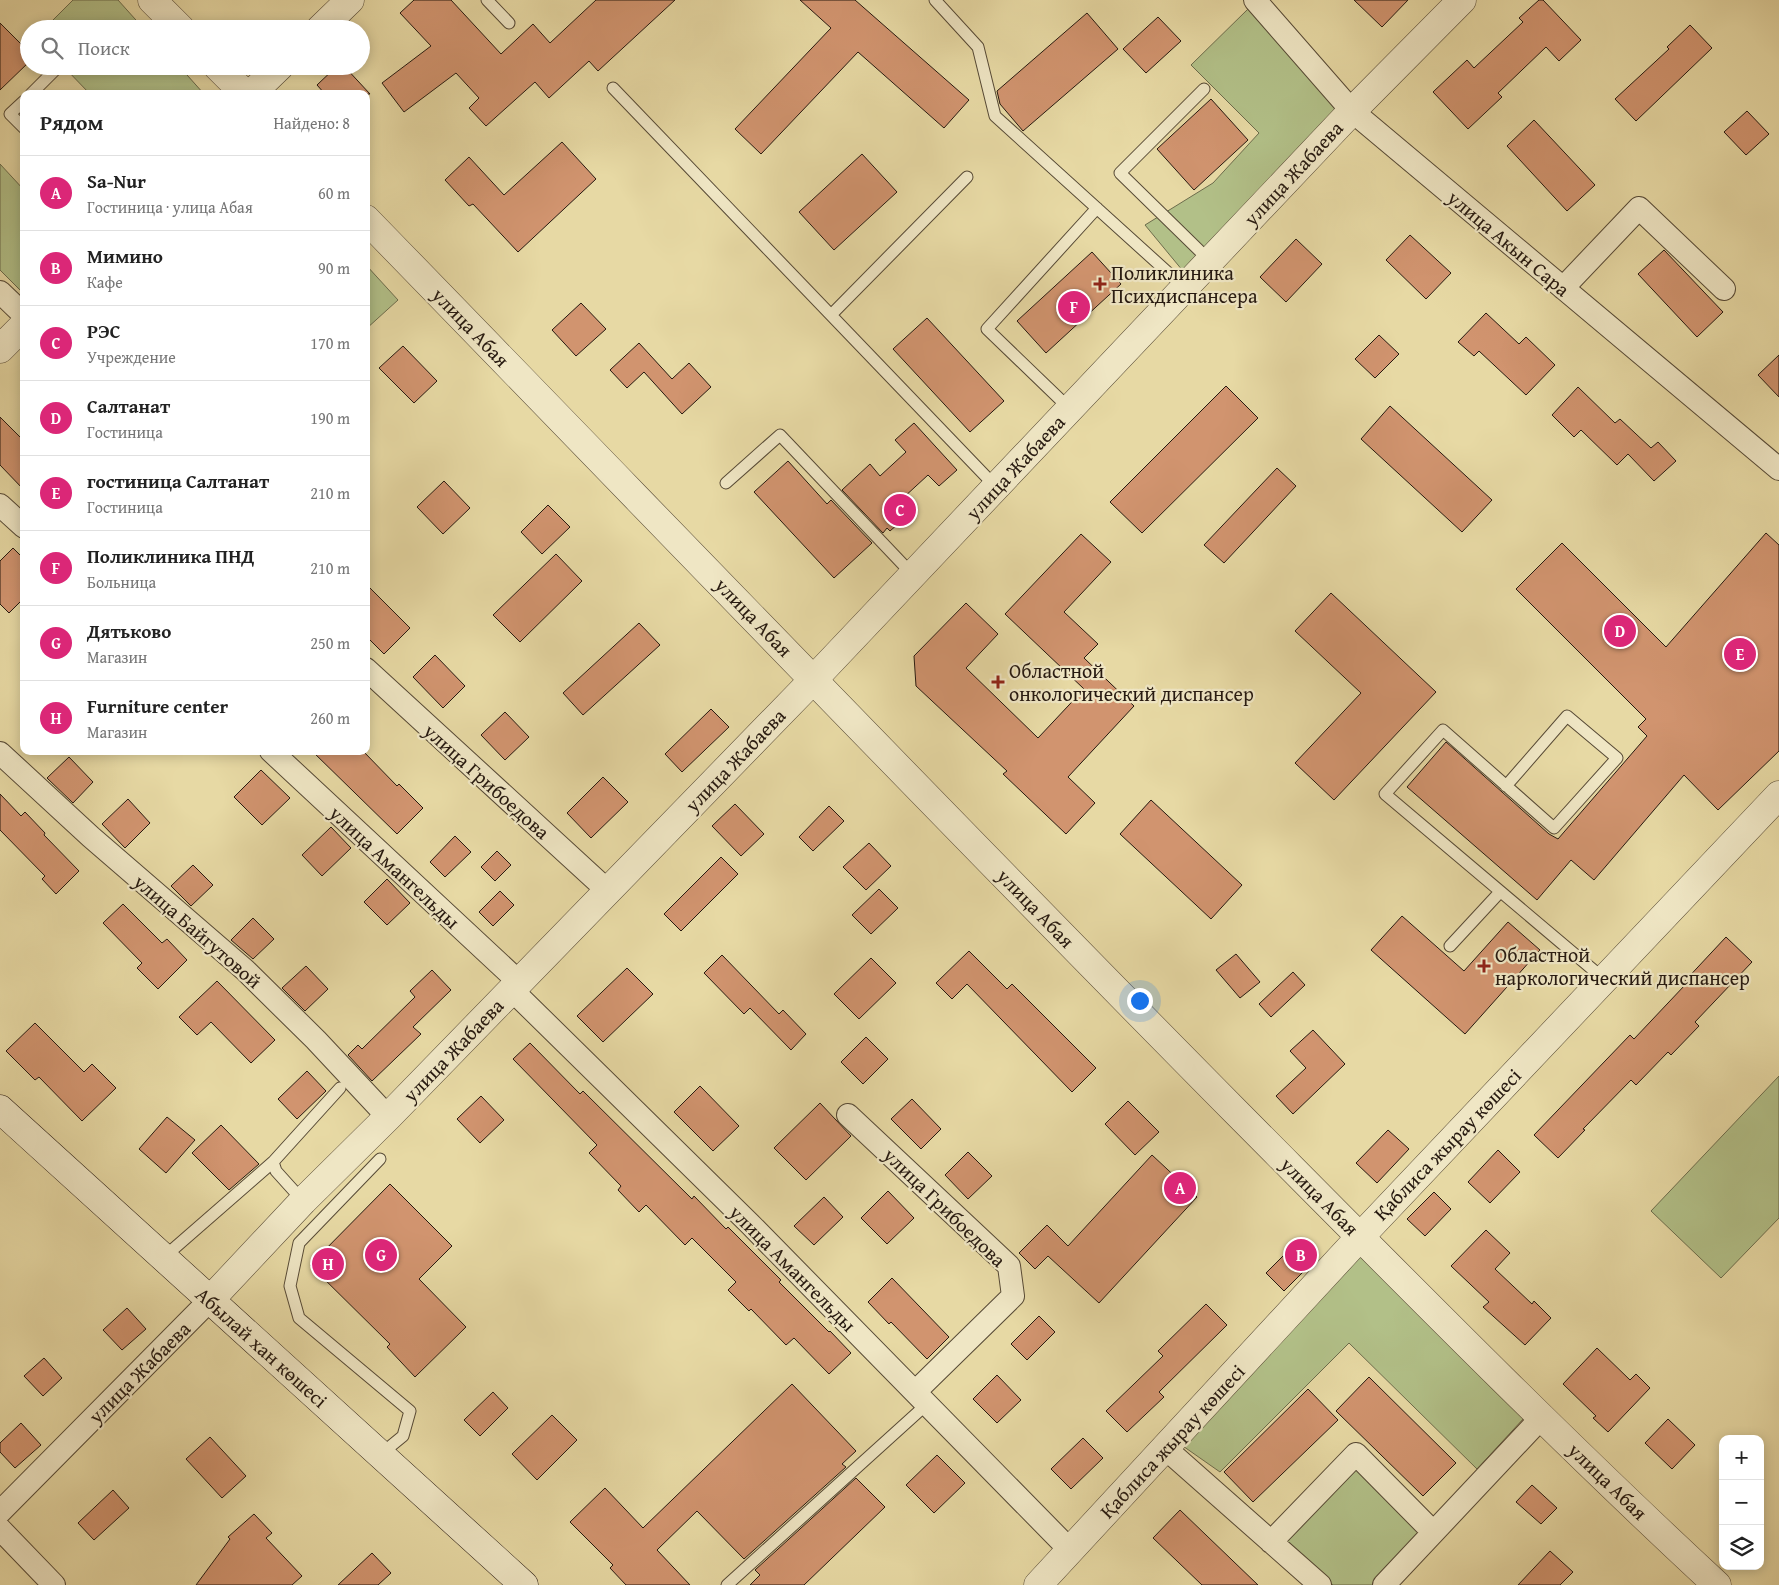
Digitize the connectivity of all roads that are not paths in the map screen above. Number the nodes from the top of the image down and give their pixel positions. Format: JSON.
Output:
{"nodes":[{"id":1,"x":152,"y":0,"type":"edge"},
{"id":2,"x":350,"y":0,"type":"edge"},
{"id":3,"x":487,"y":0,"type":"edge"},
{"id":4,"x":935,"y":0,"type":"edge"},
{"id":5,"x":1255,"y":0,"type":"edge"},
{"id":6,"x":1462,"y":0,"type":"edge"},
{"id":7,"x":171,"y":20,"type":"edge"},
{"id":8,"x":329,"y":20,"type":"edge"},
{"id":9,"x":509,"y":23,"type":"dead end"},
{"id":10,"x":50,"y":75,"type":"edge"},
{"id":11,"x":226,"y":75,"type":"edge"},
{"id":12,"x":271,"y":75,"type":"edge"},
{"id":13,"x":613,"y":88,"type":"dead end"},
{"id":14,"x":1204,"y":89,"type":"dead end"},
{"id":15,"x":35,"y":90,"type":"edge"},
{"id":16,"x":240,"y":90,"type":"edge"},
{"id":17,"x":255,"y":90,"type":"edge"},
{"id":18,"x":20,"y":105,"type":"edge"},
{"id":19,"x":1352,"y":112,"type":"junction"},
{"id":20,"x":20,"y":124,"type":"edge"},
{"id":21,"x":968,"y":177,"type":"dead end"},
{"id":22,"x":1097,"y":208,"type":"junction"},
{"id":23,"x":370,"y":223,"type":"edge"},
{"id":24,"x":1210,"y":261,"type":"junction"},
{"id":25,"x":1185,"y":288,"type":"junction"},
{"id":26,"x":1562,"y":288,"type":"junction"},
{"id":27,"x":1724,"y":289,"type":"dead end"},
{"id":28,"x":0,"y":292,"type":"edge"},
{"id":29,"x":20,"y":311,"type":"edge"},
{"id":30,"x":830,"y":315,"type":"junction"},
{"id":31,"x":20,"y":329,"type":"edge"},
{"id":32,"x":0,"y":350,"type":"edge"},
{"id":33,"x":1070,"y":409,"type":"junction"},
{"id":34,"x":1779,"y":469,"type":"edge"},
{"id":35,"x":726,"y":483,"type":"dead end"},
{"id":36,"x":996,"y":487,"type":"junction"},
{"id":37,"x":0,"y":505,"type":"edge"},
{"id":38,"x":20,"y":523,"type":"edge"},
{"id":39,"x":913,"y":574,"type":"junction"},
{"id":40,"x":370,"y":673,"type":"edge"},
{"id":41,"x":814,"y":679,"type":"junction"},
{"id":42,"x":0,"y":753,"type":"edge"},
{"id":43,"x":275,"y":755,"type":"edge"},
{"id":44,"x":1506,"y":786,"type":"junction"},
{"id":45,"x":1779,"y":795,"type":"edge"},
{"id":46,"x":608,"y":891,"type":"junction"},
{"id":47,"x":1500,"y":892,"type":"junction"},
{"id":48,"x":1450,"y":946,"type":"dead end"},
{"id":49,"x":1604,"y":979,"type":"junction"},
{"id":50,"x":516,"y":986,"type":"junction"},
{"id":51,"x":340,"y":1088,"type":"dead end"},
{"id":52,"x":0,"y":1109,"type":"edge"},
{"id":53,"x":848,"y":1115,"type":"dead end"},
{"id":54,"x":388,"y":1117,"type":"junction"},
{"id":55,"x":380,"y":1159,"type":"dead end"},
{"id":56,"x":273,"y":1162,"type":"junction"},
{"id":57,"x":303,"y":1202,"type":"junction"},
{"id":58,"x":1360,"y":1236,"type":"junction"},
{"id":59,"x":163,"y":1258,"type":"junction"},
{"id":60,"x":210,"y":1300,"type":"junction"},
{"id":61,"x":921,"y":1398,"type":"junction"},
{"id":62,"x":1542,"y":1417,"type":"junction"},
{"id":63,"x":1165,"y":1448,"type":"junction"},
{"id":64,"x":381,"y":1454,"type":"junction"},
{"id":65,"x":0,"y":1512,"type":"edge"},
{"id":66,"x":0,"y":1529,"type":"edge"},
{"id":67,"x":1434,"y":1532,"type":"junction"},
{"id":68,"x":1271,"y":1542,"type":"junction"},
{"id":69,"x":1070,"y":1551,"type":"junction"},
{"id":70,"x":1044,"y":1583,"type":"edge"},
{"id":71,"x":54,"y":1585,"type":"edge"},
{"id":72,"x":524,"y":1585,"type":"edge"},
{"id":73,"x":727,"y":1585,"type":"edge"},
{"id":74,"x":1320,"y":1585,"type":"edge"},
{"id":75,"x":1384,"y":1585,"type":"edge"},
{"id":76,"x":1717,"y":1585,"type":"edge"}],
"edges":[{"from":1,"to":7,"type":"street"},
{"from":2,"to":8,"type":"street"},
{"from":3,"to":9,"type":"lane"},
{"from":4,"to":22,"type":"lane"},
{"from":5,"to":19,"type":"street","name":"улица Акын Сара"},
{"from":6,"to":19,"type":"street","name":"улица Жабаева"},
{"from":10,"to":15,"type":"lane"},
{"from":11,"to":16,"type":"street"},
{"from":12,"to":17,"type":"street"},
{"from":13,"to":30,"type":"lane"},
{"from":14,"to":24,"type":"lane"},
{"from":18,"to":20,"type":"lane"},
{"from":19,"to":24,"type":"street","name":"улица Жабаева"},
{"from":19,"to":26,"type":"street","name":"улица Акын Сара"},
{"from":21,"to":30,"type":"lane"},
{"from":22,"to":25,"type":"lane"},
{"from":22,"to":33,"type":"lane"},
{"from":23,"to":41,"type":"street","name":"улица Абая"},
{"from":24,"to":25,"type":"street","name":"улица Жабаева"},
{"from":25,"to":33,"type":"street","name":"улица Жабаева"},
{"from":26,"to":27,"type":"street"},
{"from":26,"to":34,"type":"street","name":"улица Акын Сара"},
{"from":28,"to":29,"type":"street"},
{"from":30,"to":36,"type":"lane"},
{"from":31,"to":32,"type":"street"},
{"from":33,"to":36,"type":"street","name":"улица Жабаева"},
{"from":35,"to":39,"type":"lane"},
{"from":36,"to":39,"type":"street","name":"улица Жабаева"},
{"from":37,"to":38,"type":"street"},
{"from":39,"to":41,"type":"street","name":"улица Жабаева"},
{"from":40,"to":46,"type":"street","name":"улица Грибоедова"},
{"from":41,"to":46,"type":"street","name":"улица Жабаева"},
{"from":41,"to":58,"type":"street","name":"улица Абая"},
{"from":42,"to":54,"type":"street","name":"улица Байгутовой"},
{"from":43,"to":50,"type":"street","name":"улица Амангельды"},
{"from":44,"to":44,"type":"lane"},
{"from":44,"to":47,"type":"lane"},
{"from":45,"to":49,"type":"street","name":"Қаблиса жырау көшесі"},
{"from":46,"to":50,"type":"street","name":"улица Жабаева"},
{"from":47,"to":48,"type":"lane"},
{"from":47,"to":49,"type":"lane"},
{"from":49,"to":58,"type":"street","name":"Қаблиса жырау көшесі"},
{"from":50,"to":54,"type":"street","name":"улица Жабаева"},
{"from":50,"to":61,"type":"street","name":"улица Амангельды"},
{"from":51,"to":56,"type":"lane"},
{"from":52,"to":59,"type":"street","name":"Абылай хан көшесі"},
{"from":53,"to":61,"type":"street","name":"улица Грибоедова"},
{"from":54,"to":57,"type":"street","name":"улица Жабаева"},
{"from":55,"to":64,"type":"lane"},
{"from":56,"to":57,"type":"lane"},
{"from":56,"to":59,"type":"lane"},
{"from":57,"to":60,"type":"street","name":"улица Жабаева"},
{"from":58,"to":62,"type":"street","name":"улица Абая"},
{"from":58,"to":63,"type":"street","name":"Қаблиса жырау көшесі"},
{"from":59,"to":60,"type":"street","name":"Абылай хан көшесі"},
{"from":60,"to":64,"type":"street","name":"Абылай хан көшесі"},
{"from":60,"to":65,"type":"street","name":"улица Жабаева"},
{"from":61,"to":69,"type":"street","name":"улица Амангельды"},
{"from":61,"to":73,"type":"lane"},
{"from":62,"to":67,"type":"street"},
{"from":62,"to":76,"type":"street","name":"улица Абая"},
{"from":63,"to":68,"type":"street"},
{"from":63,"to":69,"type":"street","name":"Қаблиса жырау көшесі"},
{"from":64,"to":72,"type":"street","name":"Абылай хан көшесі"},
{"from":66,"to":71,"type":"street"},
{"from":67,"to":68,"type":"street"},
{"from":67,"to":75,"type":"street"},
{"from":68,"to":74,"type":"street"},
{"from":69,"to":70,"type":"street","name":"Қаблиса жырау көшесі"}]}
